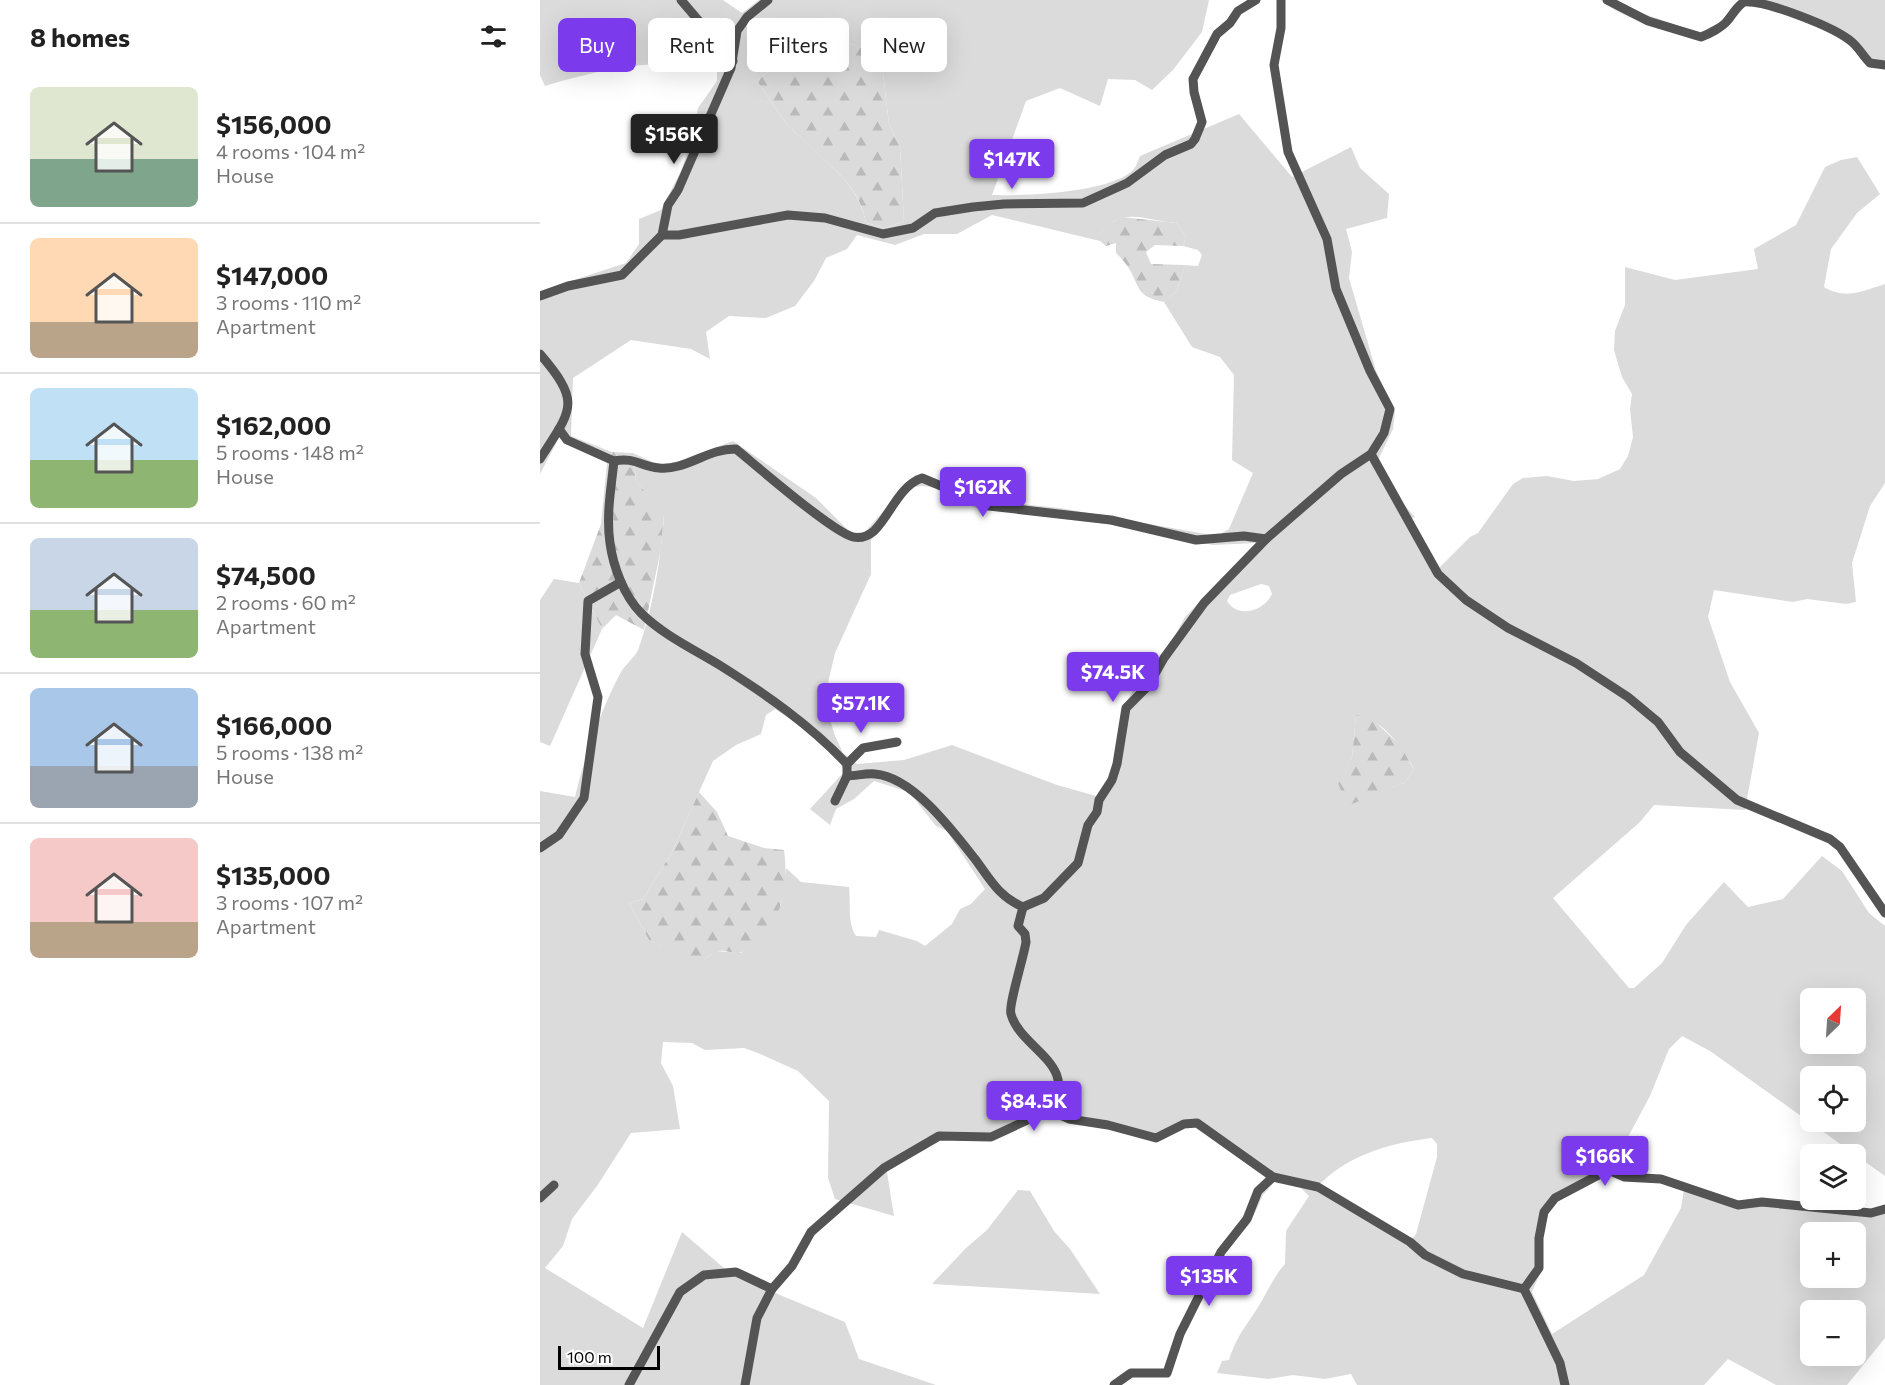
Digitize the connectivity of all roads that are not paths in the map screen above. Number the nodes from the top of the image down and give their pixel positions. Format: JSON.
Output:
{"nodes":[{"id":1,"x":681,"y":0,"type":"edge"},
{"id":2,"x":768,"y":0,"type":"edge"},
{"id":3,"x":1256,"y":0,"type":"edge"},
{"id":4,"x":1281,"y":0,"type":"edge"},
{"id":5,"x":1607,"y":0,"type":"edge"},
{"id":6,"x":696,"y":18,"type":"edge"},
{"id":7,"x":735,"y":46,"type":"edge"},
{"id":8,"x":1885,"y":65,"type":"edge"},
{"id":9,"x":728,"y":72,"type":"edge"},
{"id":10,"x":662,"y":235,"type":"junction"},
{"id":11,"x":540,"y":296,"type":"edge"},
{"id":12,"x":540,"y":354,"type":"edge"},
{"id":13,"x":559,"y":429,"type":"junction"},
{"id":14,"x":1371,"y":454,"type":"junction"},
{"id":15,"x":540,"y":459,"type":"edge"},
{"id":16,"x":614,"y":461,"type":"junction"},
{"id":17,"x":1266,"y":539,"type":"junction"},
{"id":18,"x":621,"y":582,"type":"junction"},
{"id":19,"x":897,"y":741,"type":"dead end"},
{"id":20,"x":847,"y":764,"type":"junction"},
{"id":21,"x":847,"y":776,"type":"junction"},
{"id":22,"x":835,"y":801,"type":"dead end"},
{"id":23,"x":540,"y":848,"type":"edge"},
{"id":24,"x":1023,"y":907,"type":"junction"},
{"id":25,"x":1885,"y":913,"type":"edge"},
{"id":26,"x":1049,"y":1110,"type":"junction"},
{"id":27,"x":1273,"y":1177,"type":"junction"},
{"id":28,"x":554,"y":1185,"type":"dead end"},
{"id":29,"x":540,"y":1198,"type":"edge"},
{"id":30,"x":1885,"y":1209,"type":"edge"},
{"id":31,"x":772,"y":1289,"type":"junction"},
{"id":32,"x":1524,"y":1289,"type":"junction"},
{"id":33,"x":629,"y":1385,"type":"edge"},
{"id":34,"x":745,"y":1385,"type":"edge"},
{"id":35,"x":1114,"y":1385,"type":"edge"},
{"id":36,"x":1565,"y":1385,"type":"edge"}],
"edges":[{"from":1,"to":6,"type":"street"},
{"from":2,"to":7,"type":"street"},
{"from":3,"to":10,"type":"street"},
{"from":4,"to":14,"type":"street"},
{"from":5,"to":8,"type":"street"},
{"from":9,"to":10,"type":"street"},
{"from":10,"to":11,"type":"street"},
{"from":12,"to":13,"type":"street"},
{"from":13,"to":15,"type":"street"},
{"from":13,"to":16,"type":"street"},
{"from":14,"to":17,"type":"street"},
{"from":14,"to":25,"type":"street"},
{"from":16,"to":17,"type":"street"},
{"from":16,"to":18,"type":"street"},
{"from":17,"to":24,"type":"street"},
{"from":18,"to":20,"type":"street"},
{"from":18,"to":23,"type":"street"},
{"from":19,"to":20,"type":"street"},
{"from":20,"to":21,"type":"street"},
{"from":21,"to":22,"type":"street"},
{"from":21,"to":24,"type":"street"},
{"from":24,"to":26,"type":"street"},
{"from":26,"to":27,"type":"street"},
{"from":26,"to":31,"type":"street"},
{"from":27,"to":32,"type":"street"},
{"from":27,"to":35,"type":"street"},
{"from":28,"to":29,"type":"street"},
{"from":30,"to":32,"type":"street"},
{"from":31,"to":33,"type":"street"},
{"from":31,"to":34,"type":"street"},
{"from":32,"to":36,"type":"street"}]}
